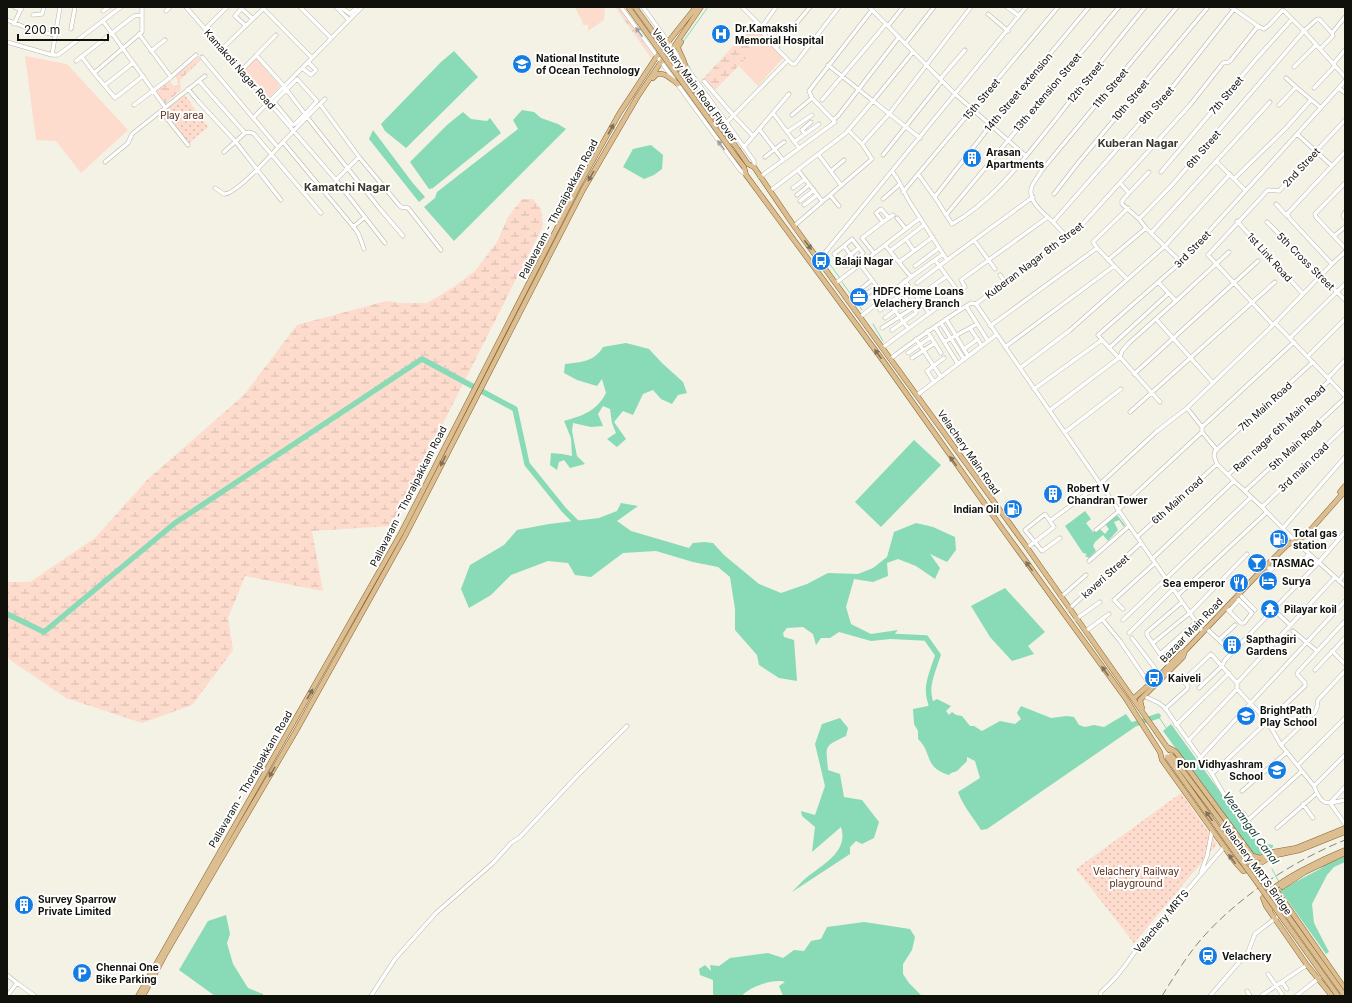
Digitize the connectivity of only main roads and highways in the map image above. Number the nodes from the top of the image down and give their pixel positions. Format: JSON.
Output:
{"nodes":[{"id":1,"x":628,"y":7,"type":"edge"},
{"id":2,"x":635,"y":7,"type":"edge"},
{"id":3,"x":696,"y":7,"type":"edge"},
{"id":4,"x":701,"y":7,"type":"edge"},
{"id":5,"x":696,"y":15,"type":"junction"},
{"id":6,"x":685,"y":66,"type":"road end"},
{"id":7,"x":678,"y":84,"type":"road end"},
{"id":8,"x":643,"y":87,"type":"junction"},
{"id":9,"x":637,"y":95,"type":"junction"},
{"id":10,"x":754,"y":167,"type":"joint"},
{"id":11,"x":746,"y":174,"type":"joint"},
{"id":12,"x":579,"y":191,"type":"junction"},
{"id":13,"x":786,"y":214,"type":"junction"},
{"id":14,"x":779,"y":220,"type":"junction"},
{"id":15,"x":1345,"y":486,"type":"edge"},
{"id":16,"x":427,"y":487,"type":"junction"},
{"id":17,"x":1345,"y":490,"type":"edge"},
{"id":18,"x":415,"y":510,"type":"junction"},
{"id":19,"x":1005,"y":518,"type":"junction"},
{"id":20,"x":998,"y":523,"type":"junction"},
{"id":21,"x":1296,"y":540,"type":"junction"},
{"id":22,"x":350,"y":629,"type":"junction"},
{"id":23,"x":1185,"y":651,"type":"junction"},
{"id":24,"x":1134,"y":698,"type":"junction"},
{"id":25,"x":1142,"y":710,"type":"junction"},
{"id":26,"x":1169,"y":748,"type":"junction"},
{"id":27,"x":1160,"y":752,"type":"junction"},
{"id":28,"x":1169,"y":756,"type":"junction"},
{"id":29,"x":1345,"y":828,"type":"edge"},
{"id":30,"x":1345,"y":832,"type":"edge"},
{"id":31,"x":1345,"y":850,"type":"edge"},
{"id":32,"x":1345,"y":853,"type":"edge"},
{"id":33,"x":1250,"y":854,"type":"junction"},
{"id":34,"x":1267,"y":856,"type":"junction"},
{"id":35,"x":1260,"y":860,"type":"junction"},
{"id":36,"x":1325,"y":860,"type":"junction"},
{"id":37,"x":1255,"y":866,"type":"junction"},
{"id":38,"x":1278,"y":888,"type":"junction"},
{"id":39,"x":1276,"y":918,"type":"junction"},
{"id":40,"x":1319,"y":979,"type":"junction"},
{"id":41,"x":1345,"y":989,"type":"edge"},
{"id":42,"x":138,"y":996,"type":"edge"},
{"id":43,"x":143,"y":996,"type":"edge"},
{"id":44,"x":1332,"y":996,"type":"edge"},
{"id":45,"x":1338,"y":996,"type":"edge"},
{"id":46,"x":1345,"y":996,"type":"edge"}],
"edges":[{"from":1,"to":11,"type":"main road","name":"Velachery Main Road Flyover","bridge":true},
{"from":2,"to":10,"type":"main road","name":"Velachery Main Road Flyover","bridge":true},
{"from":3,"to":8,"type":"main road","name":"Pallavaram - Thoraipakkam Road"},
{"from":4,"to":5,"type":"main road","name":"Pallavaram - Thoraipakkam Road"},
{"from":5,"to":6,"type":"main road"},
{"from":5,"to":8,"type":"main road","name":"Pallavaram - Thoraipakkam Road"},
{"from":7,"to":8,"type":"main road"},
{"from":8,"to":9,"type":"main road","name":"Pallavaram - Thoraipakkam Road"},
{"from":9,"to":12,"type":"main road","name":"Pallavaram - Thoraipakkam Road","one_way":true},
{"from":12,"to":9,"type":"main road","name":"Pallavaram - Thoraipakkam Road","one_way":true},
{"from":10,"to":13,"type":"main road","name":"Velachery Main Road"},
{"from":11,"to":14,"type":"main road","name":"Velachery Main Road"},
{"from":12,"to":16,"type":"main road","name":"Pallavaram - Thoraipakkam Road"},
{"from":13,"to":14,"type":"main road"},
{"from":13,"to":19,"type":"main road","name":"Velachery Main Road","one_way":true},
{"from":20,"to":14,"type":"main road","name":"Velachery Main Road","one_way":true},
{"from":15,"to":21,"type":"main road"},
{"from":16,"to":18,"type":"main road","name":"Pallavaram - Thoraipakkam Road"},
{"from":16,"to":18,"type":"main road","name":"Pallavaram - Thoraipakkam Road"},
{"from":17,"to":21,"type":"main road","name":"Bazaar Main Road"},
{"from":18,"to":22,"type":"main road","name":"Pallavaram - Thoraipakkam Road"},
{"from":19,"to":20,"type":"main road"},
{"from":19,"to":24,"type":"main road","name":"Velachery Main Road"},
{"from":27,"to":20,"type":"main road","name":"Velachery Main Road","one_way":true},
{"from":21,"to":23,"type":"main road","name":"Bazaar Main Road"},
{"from":42,"to":22,"type":"main road","name":"Pallavaram - Thoraipakkam Road","one_way":true},
{"from":22,"to":43,"type":"main road","name":"Pallavaram - Thoraipakkam Road","one_way":true},
{"from":23,"to":24,"type":"main road","name":"Bazaar Main Road"},
{"from":23,"to":25,"type":"main road"},
{"from":24,"to":25,"type":"main road","name":"Velachery Main Road"},
{"from":25,"to":26,"type":"main road","name":"Velachery Main Road"},
{"from":26,"to":28,"type":"main road","name":"Velachery MRTS Bridge"},
{"from":26,"to":33,"type":"main road"},
{"from":27,"to":28,"type":"main road","name":"Velachery MRTS Bridge"},
{"from":37,"to":27,"type":"main road","name":"Velachery Main Road","one_way":true},
{"from":45,"to":28,"type":"main road","name":"Velachery MRTS Bridge","one_way":true,"bridge":true},
{"from":28,"to":46,"type":"main road","name":"Velachery MRTS Bridge","bridge":true},
{"from":29,"to":34,"type":"main road"},
{"from":30,"to":34,"type":"main road"},
{"from":31,"to":36,"type":"main road"},
{"from":32,"to":36,"type":"main road"},
{"from":33,"to":35,"type":"main road"},
{"from":33,"to":37,"type":"main road"},
{"from":34,"to":35,"type":"main road"},
{"from":35,"to":37,"type":"main road"},
{"from":36,"to":38,"type":"main road"},
{"from":38,"to":39,"type":"main road"},
{"from":38,"to":41,"type":"main road"},
{"from":39,"to":40,"type":"main road"},
{"from":39,"to":40,"type":"main road"},
{"from":40,"to":44,"type":"main road"}]}
